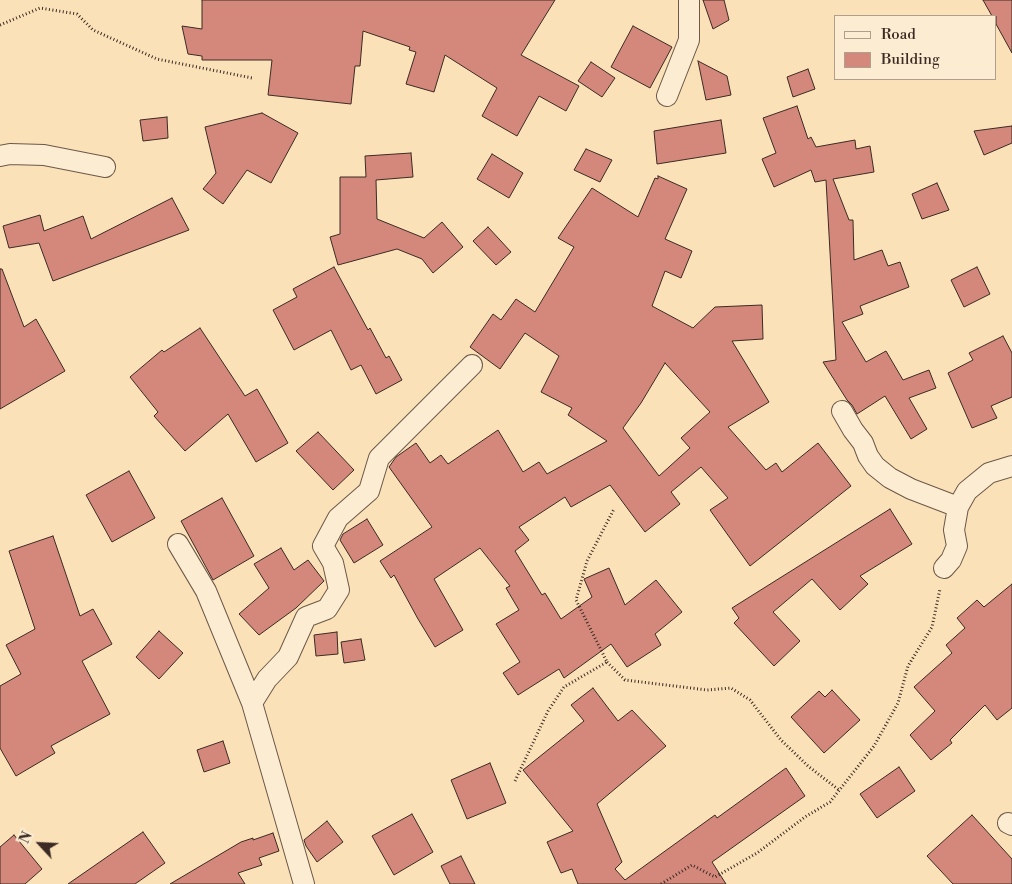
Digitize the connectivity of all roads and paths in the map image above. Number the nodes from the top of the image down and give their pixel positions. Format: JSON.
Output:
{"nodes":[{"id":1,"x":689,"y":0,"type":"edge"},
{"id":2,"x":0,"y":25,"type":"edge"},
{"id":3,"x":252,"y":78,"type":"dead end"},
{"id":4,"x":667,"y":96,"type":"dead end"},
{"id":5,"x":0,"y":156,"type":"edge"},
{"id":6,"x":105,"y":167,"type":"dead end"},
{"id":7,"x":472,"y":365,"type":"dead end"},
{"id":8,"x":842,"y":411,"type":"dead end"},
{"id":9,"x":1012,"y":466,"type":"edge"},
{"id":10,"x":958,"y":507,"type":"junction"},
{"id":11,"x":614,"y":510,"type":"dead end"},
{"id":12,"x":178,"y":544,"type":"dead end"},
{"id":13,"x":944,"y":568,"type":"joint"},
{"id":14,"x":607,"y":662,"type":"junction"},
{"id":15,"x":252,"y":703,"type":"junction"},
{"id":16,"x":515,"y":781,"type":"dead end"},
{"id":17,"x":839,"y":790,"type":"junction"},
{"id":18,"x":304,"y":884,"type":"edge"},
{"id":19,"x":661,"y":884,"type":"edge"}],
"edges":[{"from":1,"to":4,"type":"street"},
{"from":2,"to":3,"type":"path"},
{"from":5,"to":6,"type":"street"},
{"from":7,"to":15,"type":"street"},
{"from":8,"to":10,"type":"street"},
{"from":9,"to":10,"type":"street"},
{"from":10,"to":13,"type":"street"},
{"from":11,"to":14,"type":"path"},
{"from":12,"to":15,"type":"street"},
{"from":13,"to":17,"type":"path"},
{"from":14,"to":16,"type":"path"},
{"from":14,"to":17,"type":"path"},
{"from":15,"to":18,"type":"street"},
{"from":17,"to":19,"type":"path"}]}
